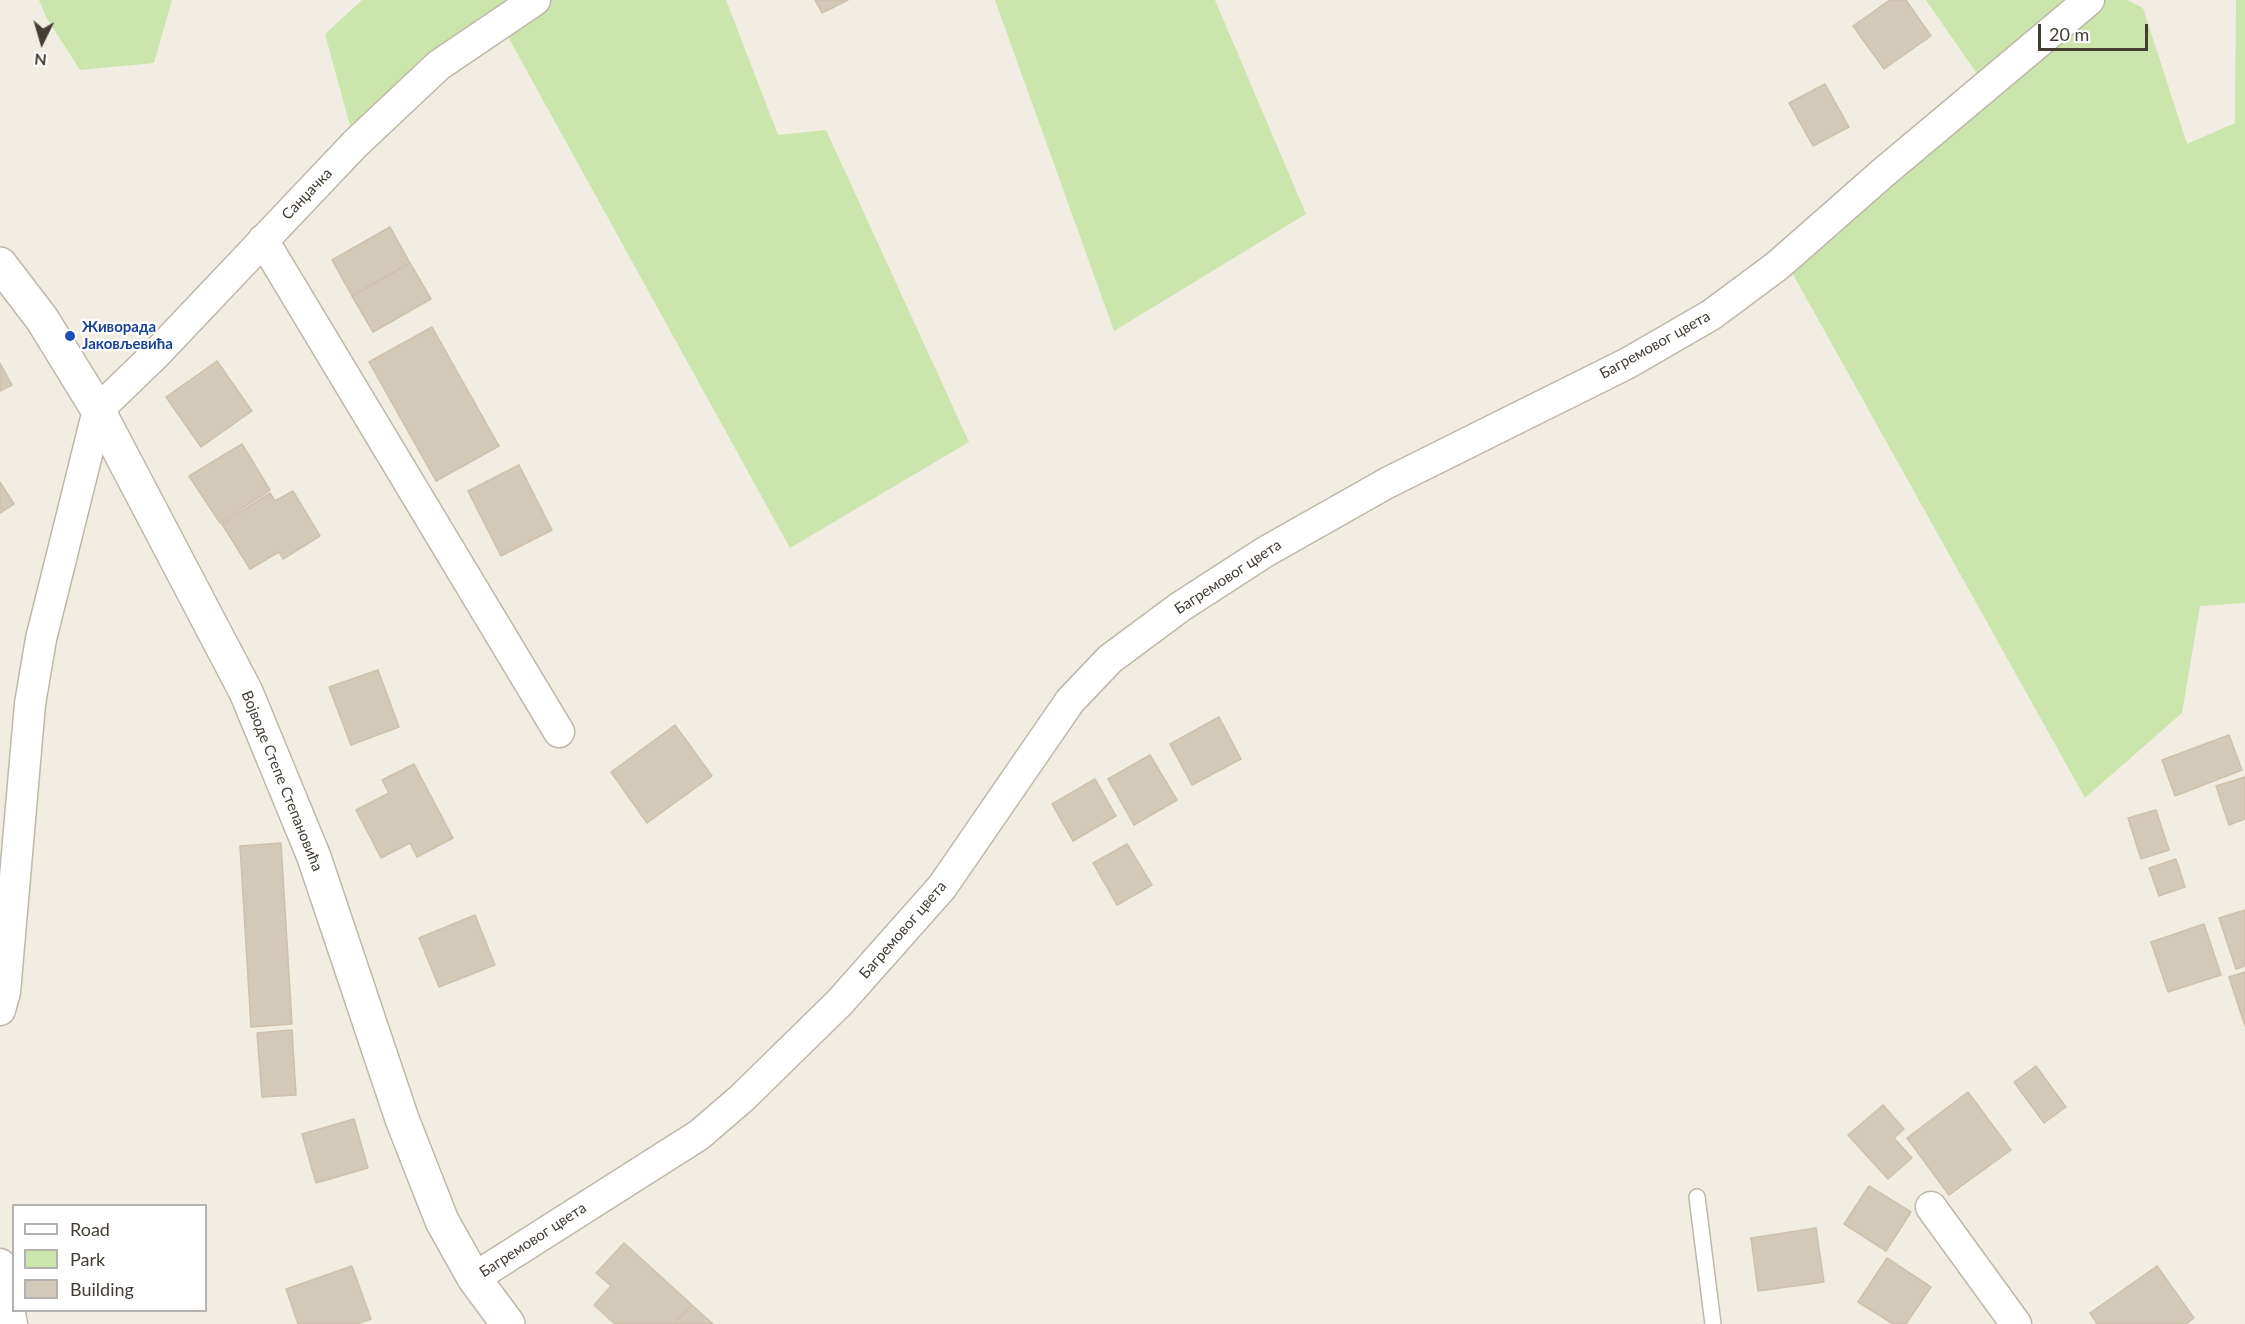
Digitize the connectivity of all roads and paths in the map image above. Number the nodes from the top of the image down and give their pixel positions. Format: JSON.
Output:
{"nodes":[{"id":1,"x":535,"y":0,"type":"edge"},
{"id":2,"x":2089,"y":0,"type":"edge"},
{"id":3,"x":263,"y":240,"type":"junction"},
{"id":4,"x":0,"y":264,"type":"edge"},
{"id":5,"x":98,"y":410,"type":"junction"},
{"id":6,"x":559,"y":732,"type":"dead end"},
{"id":7,"x":0,"y":1010,"type":"edge"},
{"id":8,"x":1697,"y":1197,"type":"dead end"},
{"id":9,"x":1931,"y":1207,"type":"dead end"},
{"id":10,"x":0,"y":1264,"type":"edge"},
{"id":11,"x":474,"y":1278,"type":"junction"},
{"id":12,"x":12,"y":1324,"type":"edge"},
{"id":13,"x":508,"y":1324,"type":"edge"},
{"id":14,"x":1713,"y":1324,"type":"edge"},
{"id":15,"x":2016,"y":1324,"type":"edge"}],
"edges":[{"from":1,"to":3,"type":"street","name":"Санџачка"},
{"from":2,"to":11,"type":"street","name":"Багремовог цвета"},
{"from":3,"to":5,"type":"street","name":"Санџачка"},
{"from":3,"to":6,"type":"street"},
{"from":4,"to":5,"type":"street","name":"Војводе Степе Степановића"},
{"from":5,"to":7,"type":"street"},
{"from":5,"to":11,"type":"street","name":"Војводе Степе Степановића"},
{"from":8,"to":14,"type":"lane"},
{"from":9,"to":15,"type":"street"},
{"from":10,"to":12,"type":"street"},
{"from":11,"to":13,"type":"street","name":"Војводе Степе Степановића"}]}
